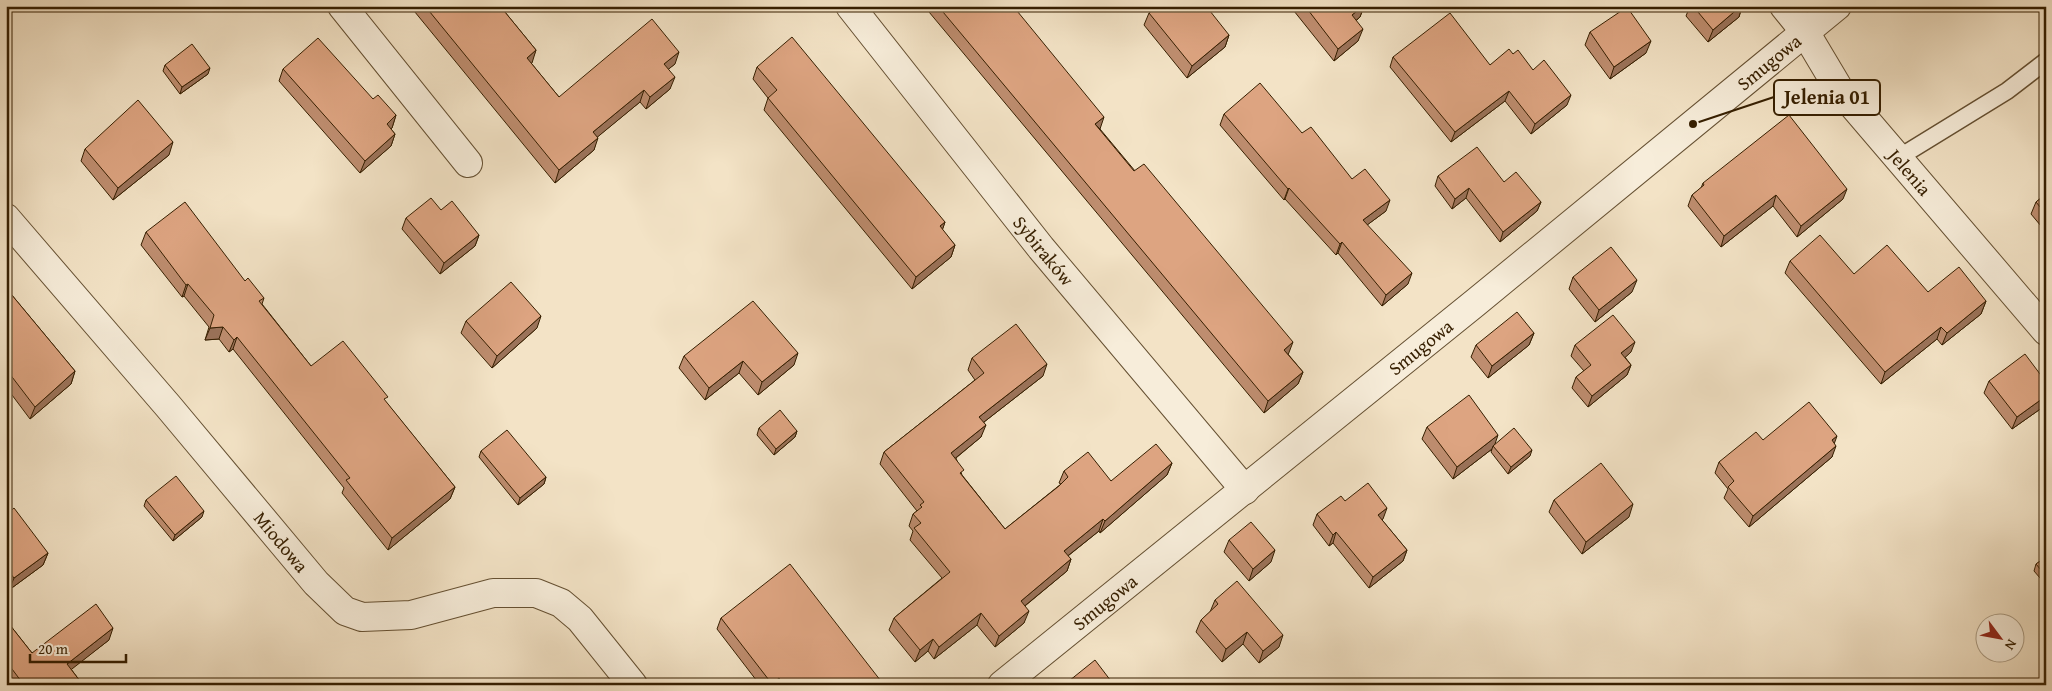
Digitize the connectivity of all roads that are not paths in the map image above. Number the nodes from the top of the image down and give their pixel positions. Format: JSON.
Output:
{"nodes":[{"id":1,"x":342,"y":6,"type":"edge"},
{"id":2,"x":850,"y":6,"type":"edge"},
{"id":3,"x":1784,"y":6,"type":"edge"},
{"id":4,"x":1837,"y":6,"type":"edge"},
{"id":5,"x":1805,"y":32,"type":"junction"},
{"id":6,"x":2046,"y":60,"type":"edge"},
{"id":7,"x":1898,"y":158,"type":"junction"},
{"id":8,"x":468,"y":163,"type":"dead end"},
{"id":9,"x":6,"y":218,"type":"edge"},
{"id":10,"x":2046,"y":331,"type":"edge"},
{"id":11,"x":1245,"y":490,"type":"junction"},
{"id":12,"x":633,"y":685,"type":"edge"},
{"id":13,"x":1002,"y":685,"type":"edge"}],
"edges":[{"from":1,"to":8,"type":"street"},
{"from":2,"to":11,"type":"street","name":"Sybiraków"},
{"from":3,"to":5,"type":"street","name":"Jelenia"},
{"from":4,"to":5,"type":"street","name":"Smugowa"},
{"from":5,"to":7,"type":"street","name":"Jelenia"},
{"from":5,"to":11,"type":"street","name":"Smugowa"},
{"from":6,"to":7,"type":"lane"},
{"from":7,"to":10,"type":"street","name":"Jelenia"},
{"from":9,"to":12,"type":"street","name":"Miodowa"},
{"from":11,"to":13,"type":"street","name":"Smugowa"}]}
